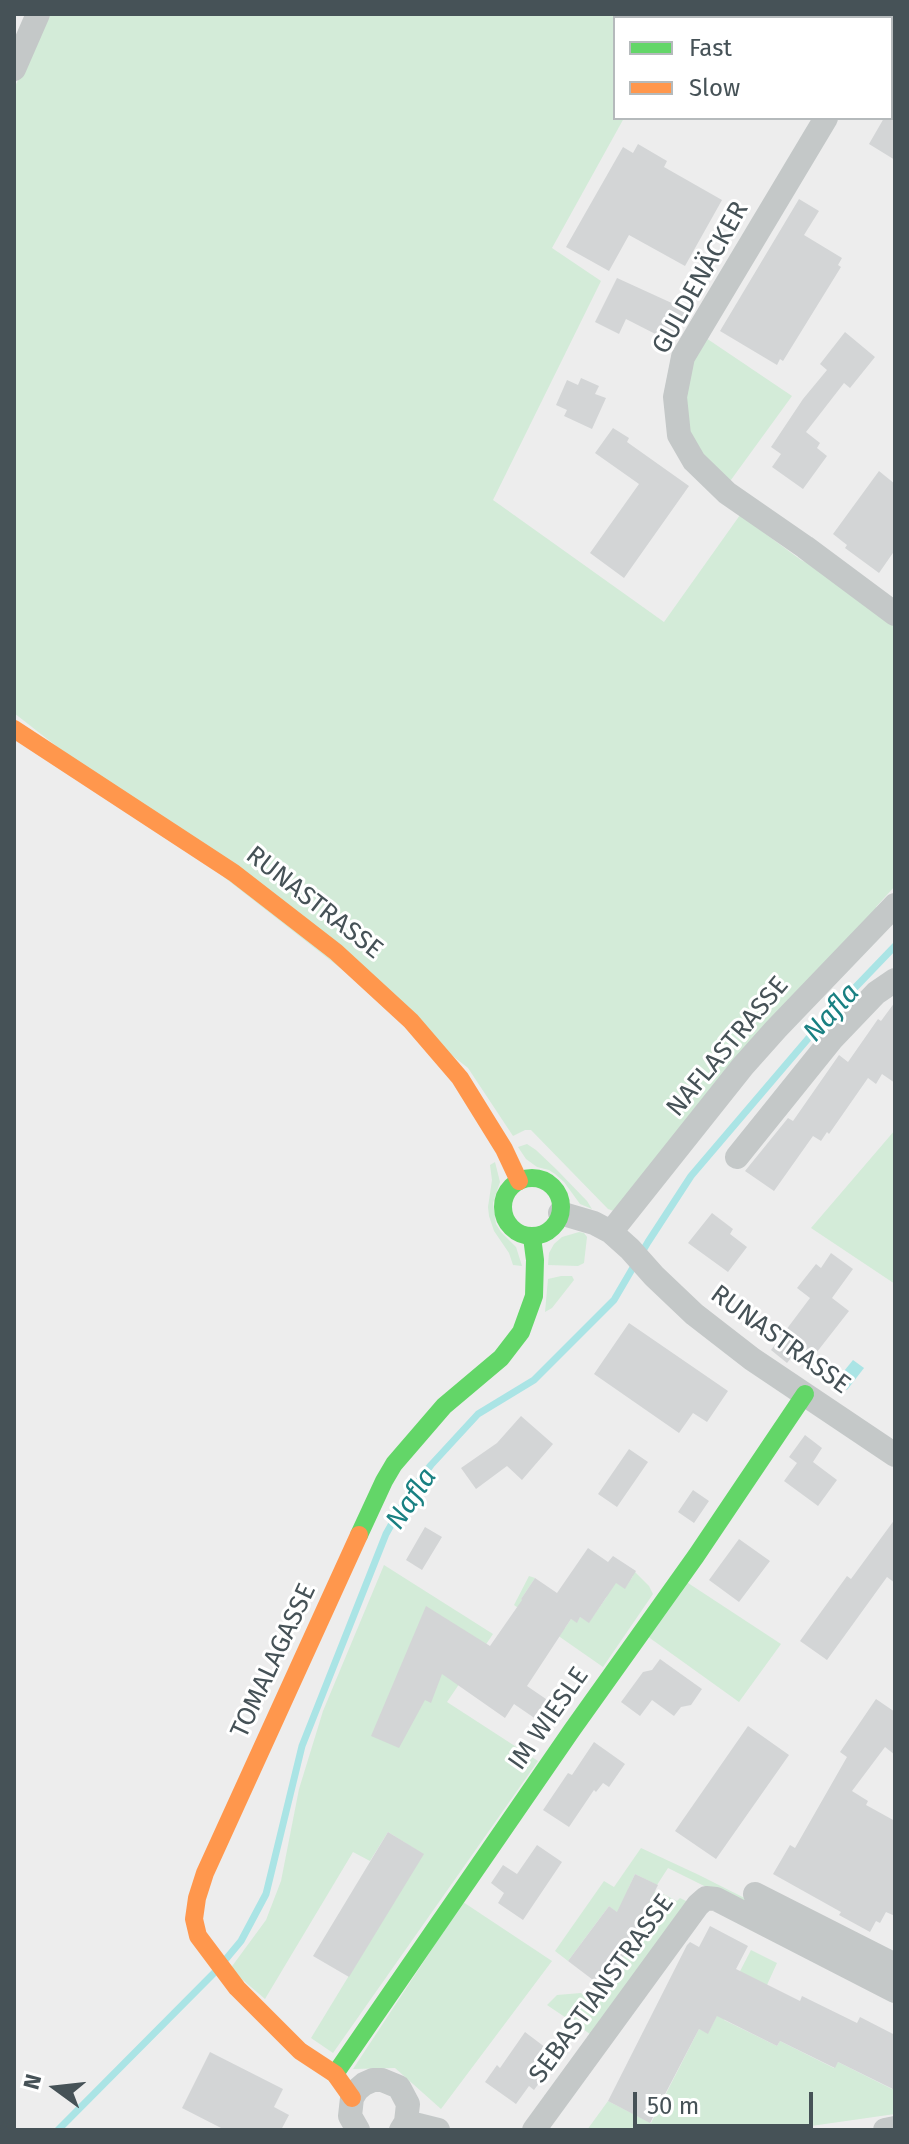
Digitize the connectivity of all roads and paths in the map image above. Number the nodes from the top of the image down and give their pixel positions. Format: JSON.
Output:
{"nodes":[{"id":1,"x":38,"y":14,"type":"edge"},
{"id":2,"x":14,"y":69,"type":"edge"},
{"id":3,"x":825,"y":120,"type":"edge"},
{"id":4,"x":895,"y":614,"type":"edge"},
{"id":5,"x":14,"y":729,"type":"edge"},
{"id":6,"x":895,"y":905,"type":"edge"},
{"id":7,"x":895,"y":980,"type":"edge"},
{"id":8,"x":737,"y":1157,"type":"dead end"},
{"id":9,"x":519,"y":1181,"type":"junction"},
{"id":10,"x":560,"y":1213,"type":"junction"},
{"id":11,"x":611,"y":1232,"type":"junction"},
{"id":12,"x":532,"y":1237,"type":"junction"},
{"id":13,"x":805,"y":1394,"type":"junction"},
{"id":14,"x":895,"y":1455,"type":"edge"},
{"id":15,"x":755,"y":1894,"type":"dead end"},
{"id":16,"x":895,"y":1965,"type":"edge"},
{"id":17,"x":895,"y":1991,"type":"edge"},
{"id":18,"x":335,"y":2074,"type":"junction"},
{"id":19,"x":352,"y":2098,"type":"junction"},
{"id":20,"x":403,"y":2126,"type":"edge"},
{"id":21,"x":895,"y":2128,"type":"edge"},
{"id":22,"x":358,"y":2130,"type":"edge"},
{"id":23,"x":438,"y":2130,"type":"edge"},
{"id":24,"x":534,"y":2130,"type":"edge"},
{"id":25,"x":885,"y":2130,"type":"edge"}],
"edges":[{"from":1,"to":2,"type":"street"},
{"from":3,"to":4,"type":"street","name":"GULDENÄCKER"},
{"from":5,"to":9,"type":"street","name":"RUNASTRASSE"},
{"from":6,"to":11,"type":"street","name":"NAFLASTRASSE"},
{"from":7,"to":8,"type":"street"},
{"from":9,"to":10,"type":"street"},
{"from":9,"to":12,"type":"street"},
{"from":10,"to":11,"type":"street","name":"RUNASTRASSE"},
{"from":10,"to":12,"type":"street"},
{"from":11,"to":13,"type":"street","name":"RUNASTRASSE"},
{"from":12,"to":18,"type":"street","name":"TOMALAGASSE"},
{"from":13,"to":14,"type":"street","name":"RUNASTRASSE"},
{"from":13,"to":18,"type":"street","name":"IM WIESLE"},
{"from":15,"to":16,"type":"street"},
{"from":17,"to":24,"type":"street","name":"SEBASTIANSTRASSE"},
{"from":18,"to":19,"type":"street","name":"TOMALAGASSE"},
{"from":19,"to":20,"type":"street"},
{"from":19,"to":22,"type":"street"},
{"from":20,"to":23,"type":"street"},
{"from":21,"to":25,"type":"street"}]}
